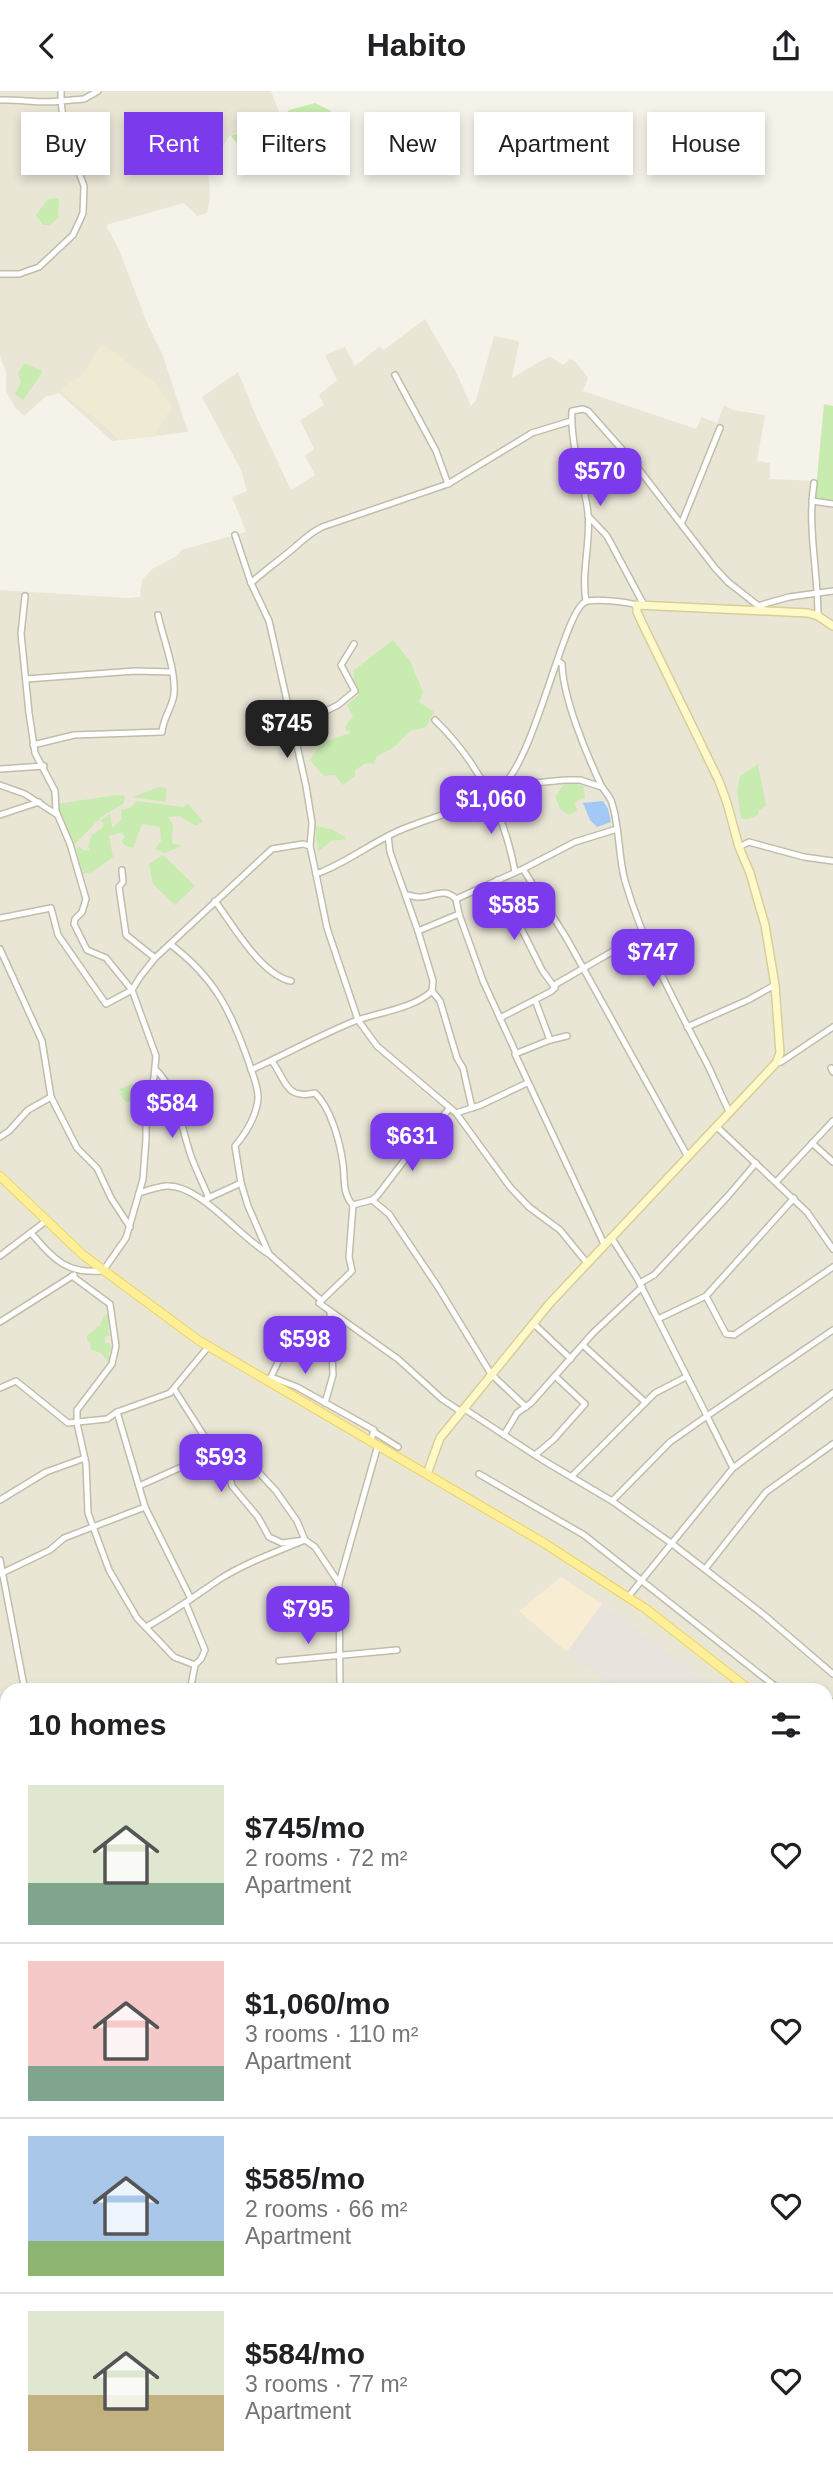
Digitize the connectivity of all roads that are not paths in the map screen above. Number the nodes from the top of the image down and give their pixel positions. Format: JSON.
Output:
{"nodes":[{"id":1,"x":61,"y":91,"type":"edge"},
{"id":2,"x":97,"y":91,"type":"edge"},
{"id":3,"x":0,"y":100,"type":"edge"},
{"id":4,"x":61,"y":101,"type":"junction"},
{"id":5,"x":0,"y":274,"type":"edge"},
{"id":6,"x":395,"y":375,"type":"dead end"},
{"id":7,"x":571,"y":421,"type":"junction"},
{"id":8,"x":720,"y":428,"type":"dead end"},
{"id":9,"x":814,"y":483,"type":"dead end"},
{"id":10,"x":448,"y":484,"type":"junction"},
{"id":11,"x":812,"y":501,"type":"junction"},
{"id":12,"x":833,"y":504,"type":"edge"},
{"id":13,"x":588,"y":516,"type":"junction"},
{"id":14,"x":682,"y":522,"type":"junction"},
{"id":15,"x":235,"y":535,"type":"dead end"},
{"id":16,"x":251,"y":583,"type":"junction"},
{"id":17,"x":833,"y":591,"type":"edge"},
{"id":18,"x":818,"y":592,"type":"junction"},
{"id":19,"x":25,"y":596,"type":"dead end"},
{"id":20,"x":586,"y":601,"type":"junction"},
{"id":21,"x":640,"y":605,"type":"junction"},
{"id":22,"x":763,"y":608,"type":"junction"},
{"id":23,"x":158,"y":615,"type":"dead end"},
{"id":24,"x":818,"y":616,"type":"junction"},
{"id":25,"x":833,"y":626,"type":"edge"},
{"id":26,"x":354,"y":644,"type":"dead end"},
{"id":27,"x":558,"y":661,"type":"junction"},
{"id":28,"x":171,"y":672,"type":"junction"},
{"id":29,"x":26,"y":679,"type":"junction"},
{"id":30,"x":435,"y":720,"type":"dead end"},
{"id":31,"x":293,"y":727,"type":"junction"},
{"id":32,"x":33,"y":745,"type":"junction"},
{"id":33,"x":44,"y":766,"type":"junction"},
{"id":34,"x":0,"y":769,"type":"edge"},
{"id":35,"x":0,"y":785,"type":"edge"},
{"id":36,"x":502,"y":786,"type":"junction"},
{"id":37,"x":602,"y":787,"type":"junction"},
{"id":38,"x":490,"y":793,"type":"junction"},
{"id":39,"x":39,"y":802,"type":"junction"},
{"id":40,"x":0,"y":815,"type":"edge"},
{"id":41,"x":58,"y":816,"type":"junction"},
{"id":42,"x":617,"y":829,"type":"junction"},
{"id":43,"x":387,"y":836,"type":"junction"},
{"id":44,"x":310,"y":846,"type":"junction"},
{"id":45,"x":739,"y":847,"type":"junction"},
{"id":46,"x":833,"y":861,"type":"edge"},
{"id":47,"x":523,"y":869,"type":"junction"},
{"id":48,"x":122,"y":870,"type":"dead end"},
{"id":49,"x":515,"y":873,"type":"junction"},
{"id":50,"x":316,"y":874,"type":"junction"},
{"id":51,"x":496,"y":880,"type":"junction"},
{"id":52,"x":406,"y":895,"type":"junction"},
{"id":53,"x":456,"y":899,"type":"junction"},
{"id":54,"x":215,"y":901,"type":"junction"},
{"id":55,"x":459,"y":915,"type":"junction"},
{"id":56,"x":0,"y":918,"type":"edge"},
{"id":57,"x":418,"y":931,"type":"junction"},
{"id":58,"x":643,"y":934,"type":"junction"},
{"id":59,"x":170,"y":944,"type":"junction"},
{"id":60,"x":0,"y":949,"type":"edge"},
{"id":61,"x":155,"y":958,"type":"junction"},
{"id":62,"x":583,"y":968,"type":"junction"},
{"id":63,"x":291,"y":981,"type":"dead end"},
{"id":64,"x":775,"y":985,"type":"junction"},
{"id":65,"x":555,"y":988,"type":"junction"},
{"id":66,"x":132,"y":990,"type":"junction"},
{"id":67,"x":432,"y":991,"type":"junction"},
{"id":68,"x":535,"y":1000,"type":"junction"},
{"id":69,"x":500,"y":1018,"type":"junction"},
{"id":70,"x":358,"y":1020,"type":"junction"},
{"id":71,"x":687,"y":1027,"type":"junction"},
{"id":72,"x":833,"y":1027,"type":"edge"},
{"id":73,"x":568,"y":1036,"type":"dead end"},
{"id":74,"x":550,"y":1040,"type":"junction"},
{"id":75,"x":516,"y":1053,"type":"junction"},
{"id":76,"x":272,"y":1061,"type":"junction"},
{"id":77,"x":776,"y":1063,"type":"junction"},
{"id":78,"x":155,"y":1069,"type":"junction"},
{"id":79,"x":251,"y":1070,"type":"junction"},
{"id":80,"x":527,"y":1083,"type":"junction"},
{"id":81,"x":51,"y":1097,"type":"junction"},
{"id":82,"x":450,"y":1108,"type":"junction"},
{"id":83,"x":472,"y":1108,"type":"junction"},
{"id":84,"x":456,"y":1113,"type":"junction"},
{"id":85,"x":730,"y":1113,"type":"junction"},
{"id":86,"x":833,"y":1121,"type":"edge"},
{"id":87,"x":716,"y":1126,"type":"junction"},
{"id":88,"x":0,"y":1137,"type":"edge"},
{"id":89,"x":812,"y":1143,"type":"junction"},
{"id":90,"x":688,"y":1157,"type":"junction"},
{"id":91,"x":833,"y":1162,"type":"edge"},
{"id":92,"x":756,"y":1163,"type":"junction"},
{"id":93,"x":0,"y":1176,"type":"edge"},
{"id":94,"x":776,"y":1182,"type":"junction"},
{"id":95,"x":241,"y":1183,"type":"junction"},
{"id":96,"x":139,"y":1192,"type":"junction"},
{"id":97,"x":794,"y":1198,"type":"junction"},
{"id":98,"x":207,"y":1199,"type":"junction"},
{"id":99,"x":372,"y":1199,"type":"junction"},
{"id":100,"x":353,"y":1205,"type":"junction"},
{"id":101,"x":46,"y":1221,"type":"junction"},
{"id":102,"x":130,"y":1227,"type":"junction"},
{"id":103,"x":31,"y":1233,"type":"junction"},
{"id":104,"x":611,"y":1237,"type":"junction"},
{"id":105,"x":604,"y":1244,"type":"junction"},
{"id":106,"x":833,"y":1249,"type":"edge"},
{"id":107,"x":269,"y":1254,"type":"junction"},
{"id":108,"x":0,"y":1256,"type":"edge"},
{"id":109,"x":587,"y":1263,"type":"junction"},
{"id":110,"x":833,"y":1267,"type":"edge"},
{"id":111,"x":77,"y":1270,"type":"junction"},
{"id":112,"x":103,"y":1271,"type":"junction"},
{"id":113,"x":72,"y":1276,"type":"junction"},
{"id":114,"x":641,"y":1285,"type":"junction"},
{"id":115,"x":706,"y":1296,"type":"junction"},
{"id":116,"x":321,"y":1300,"type":"junction"},
{"id":117,"x":330,"y":1311,"type":"junction"},
{"id":118,"x":657,"y":1319,"type":"junction"},
{"id":119,"x":0,"y":1322,"type":"edge"},
{"id":120,"x":533,"y":1323,"type":"junction"},
{"id":121,"x":833,"y":1331,"type":"edge"},
{"id":122,"x":583,"y":1346,"type":"junction"},
{"id":123,"x":208,"y":1347,"type":"junction"},
{"id":124,"x":571,"y":1359,"type":"junction"},
{"id":125,"x":279,"y":1360,"type":"dead end"},
{"id":126,"x":491,"y":1374,"type":"junction"},
{"id":127,"x":555,"y":1376,"type":"junction"},
{"id":128,"x":686,"y":1377,"type":"junction"},
{"id":129,"x":270,"y":1379,"type":"junction"},
{"id":130,"x":0,"y":1388,"type":"edge"},
{"id":131,"x":174,"y":1389,"type":"junction"},
{"id":132,"x":833,"y":1393,"type":"edge"},
{"id":133,"x":645,"y":1402,"type":"junction"},
{"id":134,"x":325,"y":1403,"type":"junction"},
{"id":135,"x":526,"y":1407,"type":"junction"},
{"id":136,"x":462,"y":1410,"type":"junction"},
{"id":137,"x":117,"y":1412,"type":"junction"},
{"id":138,"x":707,"y":1416,"type":"junction"},
{"id":139,"x":77,"y":1423,"type":"junction"},
{"id":140,"x":504,"y":1435,"type":"junction"},
{"id":141,"x":374,"y":1439,"type":"junction"},
{"id":142,"x":833,"y":1444,"type":"edge"},
{"id":143,"x":235,"y":1447,"type":"dead end"},
{"id":144,"x":398,"y":1447,"type":"dead end"},
{"id":145,"x":215,"y":1452,"type":"junction"},
{"id":146,"x":535,"y":1455,"type":"junction"},
{"id":147,"x":85,"y":1458,"type":"junction"},
{"id":148,"x":733,"y":1468,"type":"junction"},
{"id":149,"x":427,"y":1474,"type":"junction"},
{"id":150,"x":479,"y":1474,"type":"dead end"},
{"id":151,"x":571,"y":1476,"type":"junction"},
{"id":152,"x":139,"y":1486,"type":"junction"},
{"id":153,"x":0,"y":1500,"type":"edge"},
{"id":154,"x":612,"y":1500,"type":"junction"},
{"id":155,"x":145,"y":1507,"type":"junction"},
{"id":156,"x":93,"y":1526,"type":"junction"},
{"id":157,"x":304,"y":1540,"type":"junction"},
{"id":158,"x":671,"y":1543,"type":"junction"},
{"id":159,"x":0,"y":1560,"type":"edge"},
{"id":160,"x":705,"y":1569,"type":"junction"},
{"id":161,"x":2,"y":1574,"type":"edge"},
{"id":162,"x":641,"y":1579,"type":"junction"},
{"id":163,"x":339,"y":1583,"type":"junction"},
{"id":164,"x":628,"y":1597,"type":"junction"},
{"id":165,"x":188,"y":1602,"type":"junction"},
{"id":166,"x":146,"y":1627,"type":"junction"},
{"id":167,"x":397,"y":1650,"type":"dead end"},
{"id":168,"x":340,"y":1656,"type":"junction"},
{"id":169,"x":279,"y":1661,"type":"dead end"},
{"id":170,"x":195,"y":1665,"type":"junction"},
{"id":171,"x":833,"y":1674,"type":"edge"},
{"id":172,"x":23,"y":1683,"type":"edge"},
{"id":173,"x":192,"y":1683,"type":"edge"},
{"id":174,"x":340,"y":1683,"type":"edge"},
{"id":175,"x":741,"y":1683,"type":"edge"},
{"id":176,"x":771,"y":1683,"type":"edge"}],
"edges":[{"from":1,"to":4,"type":"street"},
{"from":2,"to":4,"type":"street"},
{"from":3,"to":4,"type":"street"},
{"from":4,"to":5,"type":"street"},
{"from":6,"to":10,"type":"street"},
{"from":7,"to":10,"type":"street"},
{"from":7,"to":13,"type":"street"},
{"from":7,"to":14,"type":"street"},
{"from":8,"to":14,"type":"street"},
{"from":9,"to":11,"type":"street"},
{"from":10,"to":16,"type":"street"},
{"from":11,"to":12,"type":"street"},
{"from":11,"to":18,"type":"street"},
{"from":13,"to":20,"type":"street"},
{"from":13,"to":21,"type":"street"},
{"from":14,"to":22,"type":"street"},
{"from":15,"to":16,"type":"street"},
{"from":16,"to":31,"type":"street"},
{"from":17,"to":18,"type":"street"},
{"from":18,"to":22,"type":"street"},
{"from":18,"to":24,"type":"street"},
{"from":19,"to":29,"type":"street"},
{"from":20,"to":21,"type":"street"},
{"from":20,"to":27,"type":"street"},
{"from":21,"to":22,"type":"street"},
{"from":21,"to":45,"type":"street"},
{"from":22,"to":24,"type":"street"},
{"from":23,"to":28,"type":"street"},
{"from":24,"to":25,"type":"street"},
{"from":26,"to":31,"type":"street"},
{"from":27,"to":36,"type":"street"},
{"from":27,"to":37,"type":"street"},
{"from":28,"to":29,"type":"street"},
{"from":28,"to":32,"type":"street"},
{"from":29,"to":32,"type":"street"},
{"from":30,"to":38,"type":"street"},
{"from":31,"to":44,"type":"street"},
{"from":32,"to":33,"type":"street"},
{"from":33,"to":34,"type":"street"},
{"from":33,"to":41,"type":"street"},
{"from":35,"to":39,"type":"street"},
{"from":36,"to":37,"type":"street"},
{"from":36,"to":38,"type":"street"},
{"from":37,"to":42,"type":"street"},
{"from":38,"to":43,"type":"street"},
{"from":38,"to":49,"type":"street"},
{"from":39,"to":40,"type":"street"},
{"from":39,"to":41,"type":"street"},
{"from":41,"to":66,"type":"street"},
{"from":42,"to":47,"type":"street"},
{"from":42,"to":58,"type":"street"},
{"from":43,"to":50,"type":"street"},
{"from":43,"to":52,"type":"street"},
{"from":44,"to":50,"type":"street"},
{"from":44,"to":54,"type":"street"},
{"from":45,"to":46,"type":"street"},
{"from":45,"to":64,"type":"street"},
{"from":47,"to":49,"type":"street"},
{"from":47,"to":62,"type":"street"},
{"from":48,"to":61,"type":"street"},
{"from":49,"to":51,"type":"street"},
{"from":50,"to":70,"type":"street"},
{"from":51,"to":53,"type":"street"},
{"from":51,"to":65,"type":"street"},
{"from":52,"to":53,"type":"street"},
{"from":52,"to":57,"type":"street"},
{"from":53,"to":55,"type":"street"},
{"from":54,"to":59,"type":"street"},
{"from":54,"to":63,"type":"street"},
{"from":55,"to":57,"type":"street"},
{"from":55,"to":69,"type":"street"},
{"from":56,"to":66,"type":"street"},
{"from":57,"to":67,"type":"street"},
{"from":58,"to":62,"type":"street"},
{"from":58,"to":71,"type":"street"},
{"from":59,"to":61,"type":"street"},
{"from":59,"to":79,"type":"street"},
{"from":60,"to":81,"type":"street"},
{"from":61,"to":66,"type":"street"},
{"from":62,"to":65,"type":"street"},
{"from":62,"to":90,"type":"street"},
{"from":64,"to":71,"type":"street"},
{"from":64,"to":77,"type":"street"},
{"from":65,"to":68,"type":"street"},
{"from":66,"to":78,"type":"street"},
{"from":67,"to":70,"type":"street"},
{"from":67,"to":83,"type":"street"},
{"from":68,"to":69,"type":"street"},
{"from":68,"to":74,"type":"street"},
{"from":69,"to":75,"type":"street"},
{"from":70,"to":76,"type":"street"},
{"from":70,"to":82,"type":"street"},
{"from":71,"to":85,"type":"street"},
{"from":72,"to":77,"type":"street"},
{"from":73,"to":74,"type":"street"},
{"from":74,"to":75,"type":"street"},
{"from":75,"to":80,"type":"street"},
{"from":76,"to":79,"type":"street"},
{"from":76,"to":100,"type":"street"},
{"from":77,"to":85,"type":"street"},
{"from":78,"to":96,"type":"street"},
{"from":78,"to":98,"type":"street"},
{"from":79,"to":95,"type":"street"},
{"from":80,"to":83,"type":"street"},
{"from":80,"to":105,"type":"street"},
{"from":81,"to":88,"type":"street"},
{"from":81,"to":102,"type":"street"},
{"from":82,"to":84,"type":"street"},
{"from":82,"to":99,"type":"street"},
{"from":83,"to":84,"type":"street"},
{"from":84,"to":109,"type":"street"},
{"from":85,"to":87,"type":"street"},
{"from":86,"to":89,"type":"street"},
{"from":87,"to":90,"type":"street"},
{"from":87,"to":92,"type":"street"},
{"from":89,"to":91,"type":"street"},
{"from":89,"to":94,"type":"street"},
{"from":90,"to":104,"type":"street"},
{"from":92,"to":94,"type":"street"},
{"from":92,"to":114,"type":"street"},
{"from":93,"to":101,"type":"main road"},
{"from":94,"to":97,"type":"street"},
{"from":95,"to":98,"type":"street"},
{"from":95,"to":107,"type":"street"},
{"from":96,"to":98,"type":"street"},
{"from":96,"to":102,"type":"street"},
{"from":97,"to":106,"type":"street"},
{"from":97,"to":115,"type":"street"},
{"from":98,"to":107,"type":"street"},
{"from":99,"to":100,"type":"street"},
{"from":99,"to":126,"type":"street"},
{"from":100,"to":116,"type":"street"},
{"from":101,"to":103,"type":"street"},
{"from":101,"to":112,"type":"main road"},
{"from":102,"to":112,"type":"street"},
{"from":103,"to":108,"type":"street"},
{"from":103,"to":111,"type":"street"},
{"from":104,"to":105,"type":"street"},
{"from":104,"to":114,"type":"street"},
{"from":105,"to":109,"type":"street"},
{"from":107,"to":116,"type":"street"},
{"from":109,"to":120,"type":"street"},
{"from":110,"to":115,"type":"street"},
{"from":111,"to":112,"type":"street"},
{"from":111,"to":113,"type":"street"},
{"from":112,"to":123,"type":"main road"},
{"from":113,"to":119,"type":"street"},
{"from":113,"to":139,"type":"street"},
{"from":114,"to":118,"type":"street"},
{"from":114,"to":122,"type":"street"},
{"from":115,"to":118,"type":"street"},
{"from":116,"to":117,"type":"street"},
{"from":117,"to":134,"type":"street"},
{"from":117,"to":136,"type":"street"},
{"from":118,"to":128,"type":"street"},
{"from":120,"to":124,"type":"street"},
{"from":120,"to":126,"type":"street"},
{"from":121,"to":138,"type":"street"},
{"from":122,"to":124,"type":"street"},
{"from":122,"to":133,"type":"street"},
{"from":123,"to":129,"type":"main road"},
{"from":123,"to":131,"type":"street"},
{"from":124,"to":127,"type":"street"},
{"from":125,"to":129,"type":"street"},
{"from":126,"to":135,"type":"street"},
{"from":126,"to":136,"type":"street"},
{"from":127,"to":135,"type":"street"},
{"from":127,"to":146,"type":"street"},
{"from":128,"to":133,"type":"street"},
{"from":128,"to":138,"type":"street"},
{"from":129,"to":134,"type":"street"},
{"from":129,"to":141,"type":"main road"},
{"from":130,"to":139,"type":"street"},
{"from":131,"to":137,"type":"street"},
{"from":131,"to":145,"type":"street"},
{"from":132,"to":148,"type":"street"},
{"from":133,"to":151,"type":"street"},
{"from":134,"to":141,"type":"street"},
{"from":135,"to":140,"type":"street"},
{"from":136,"to":140,"type":"street"},
{"from":136,"to":149,"type":"street"},
{"from":137,"to":139,"type":"street"},
{"from":137,"to":152,"type":"street"},
{"from":138,"to":148,"type":"street"},
{"from":138,"to":154,"type":"street"},
{"from":139,"to":147,"type":"street"},
{"from":140,"to":146,"type":"street"},
{"from":141,"to":144,"type":"street"},
{"from":141,"to":149,"type":"main road"},
{"from":141,"to":163,"type":"street"},
{"from":142,"to":160,"type":"street"},
{"from":143,"to":157,"type":"street"},
{"from":145,"to":152,"type":"street"},
{"from":145,"to":157,"type":"street"},
{"from":146,"to":151,"type":"street"},
{"from":147,"to":153,"type":"street"},
{"from":147,"to":156,"type":"street"},
{"from":148,"to":158,"type":"street"},
{"from":149,"to":164,"type":"main road"},
{"from":150,"to":162,"type":"street"},
{"from":151,"to":154,"type":"street"},
{"from":152,"to":155,"type":"street"},
{"from":154,"to":158,"type":"street"},
{"from":155,"to":156,"type":"street"},
{"from":155,"to":165,"type":"street"},
{"from":156,"to":161,"type":"street"},
{"from":156,"to":166,"type":"street"},
{"from":157,"to":163,"type":"street"},
{"from":157,"to":165,"type":"street"},
{"from":158,"to":160,"type":"street"},
{"from":158,"to":162,"type":"street"},
{"from":159,"to":161,"type":"street"},
{"from":160,"to":171,"type":"street"},
{"from":161,"to":172,"type":"street"},
{"from":162,"to":164,"type":"street"},
{"from":162,"to":176,"type":"street"},
{"from":163,"to":168,"type":"street"},
{"from":164,"to":175,"type":"main road"},
{"from":165,"to":166,"type":"street"},
{"from":165,"to":170,"type":"street"},
{"from":166,"to":170,"type":"street"},
{"from":167,"to":168,"type":"street"},
{"from":168,"to":169,"type":"street"},
{"from":168,"to":174,"type":"street"},
{"from":170,"to":173,"type":"street"}]}
